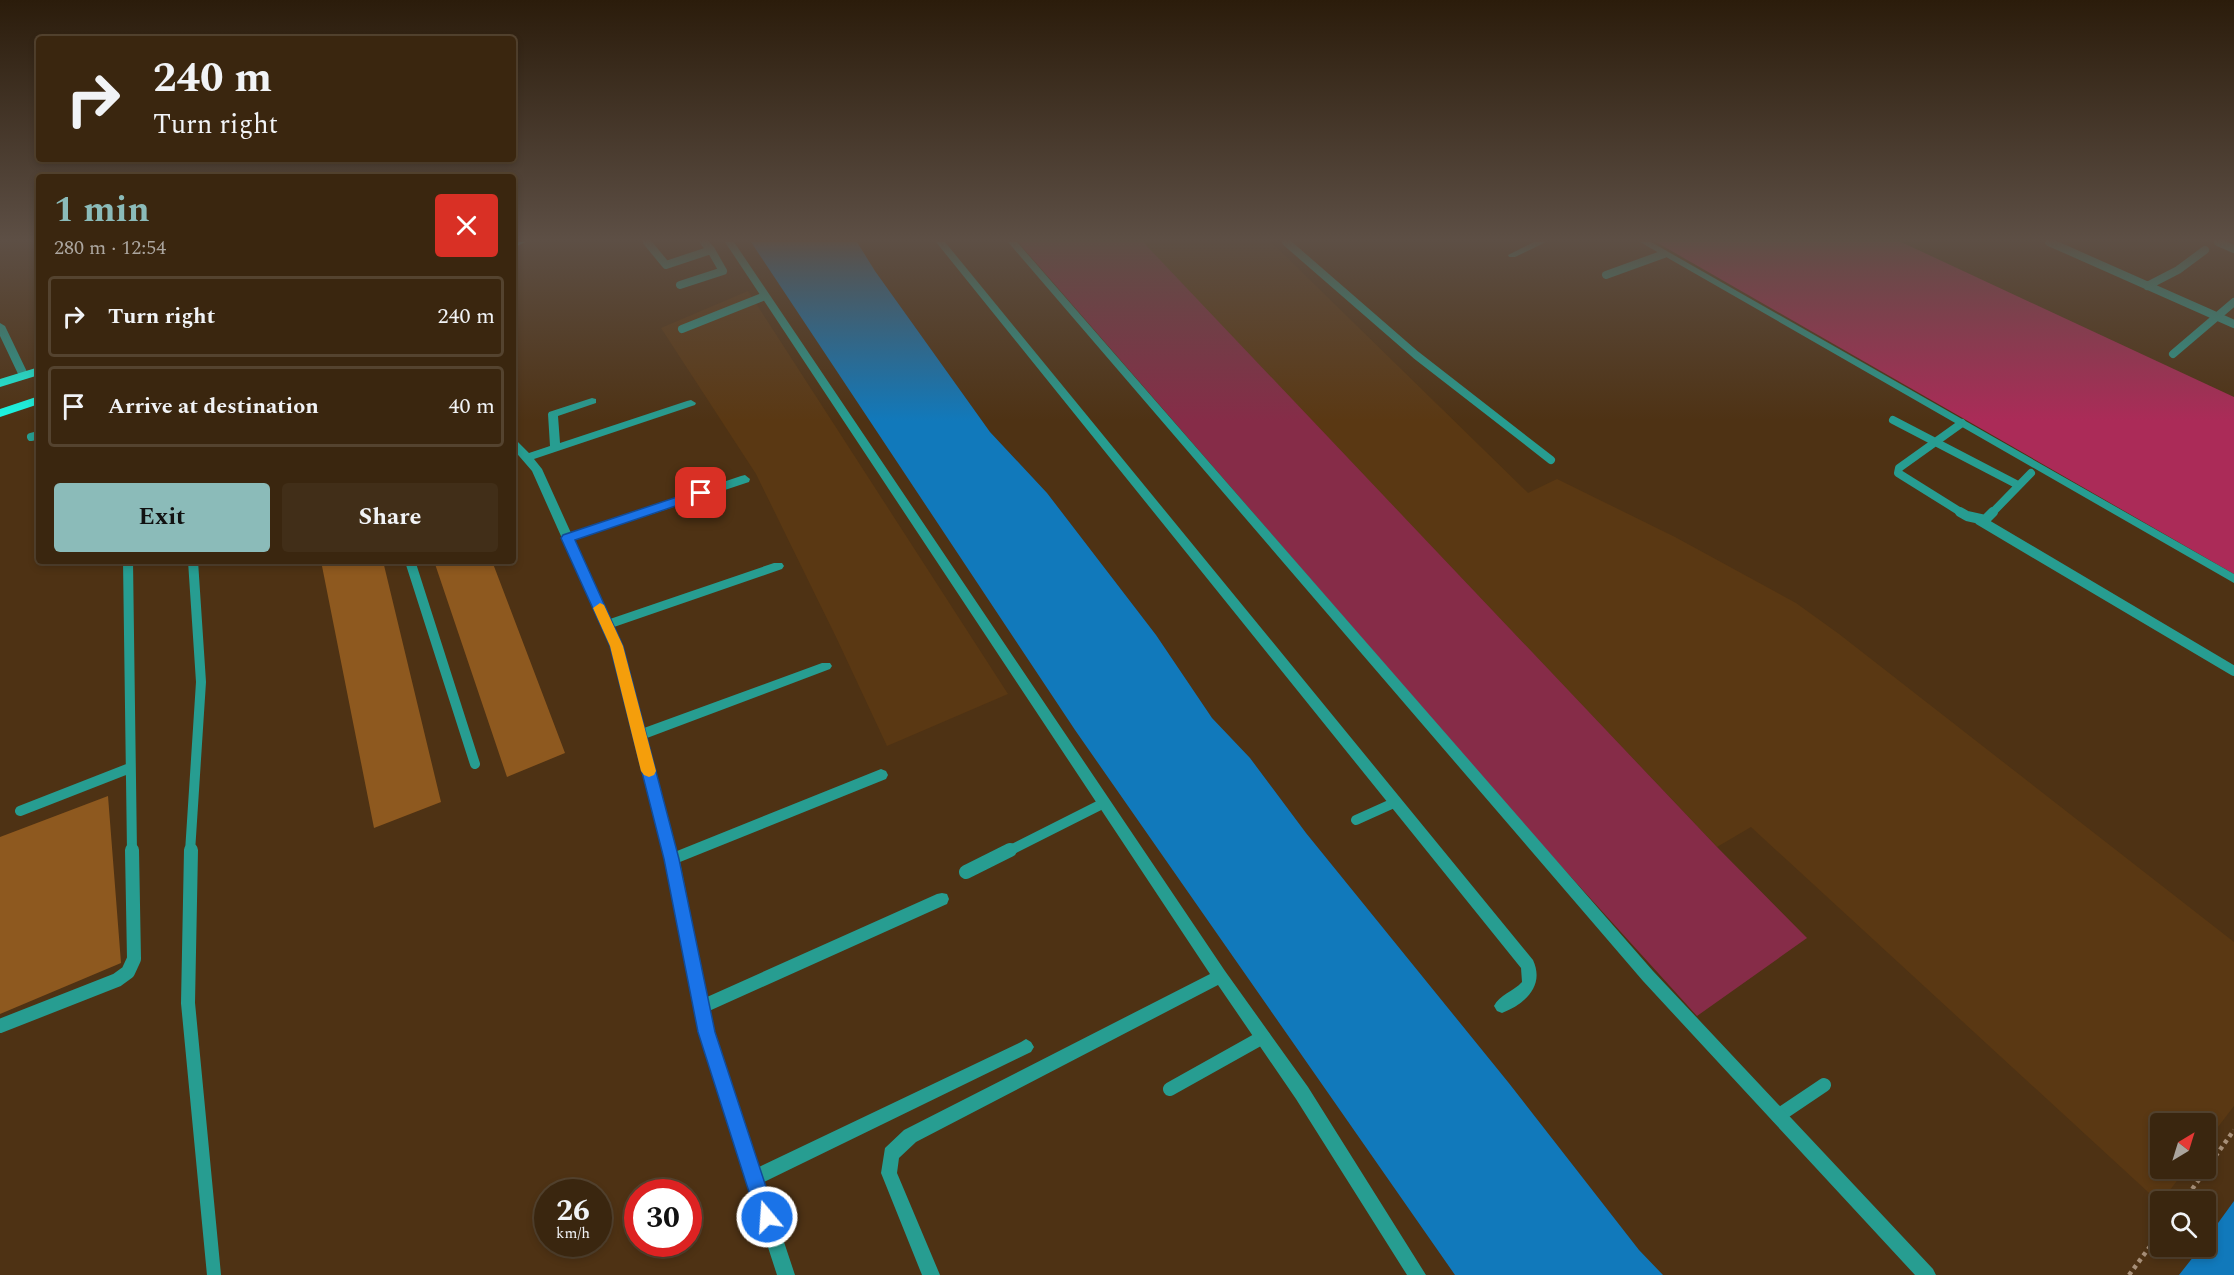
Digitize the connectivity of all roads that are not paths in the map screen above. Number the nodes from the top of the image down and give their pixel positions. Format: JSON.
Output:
{"nodes":[{"id":1,"x":751,"y":302,"type":"edge"},
{"id":2,"x":769,"y":302,"type":"edge"},
{"id":3,"x":988,"y":302,"type":"edge"},
{"id":4,"x":1064,"y":302,"type":"edge"},
{"id":5,"x":1349,"y":302,"type":"edge"},
{"id":6,"x":1748,"y":302,"type":"edge"},
{"id":7,"x":2183,"y":302,"type":"edge"},
{"id":8,"x":2234,"y":302,"type":"edge"},
{"id":9,"x":2216,"y":316,"type":"junction"},
{"id":10,"x":2234,"y":324,"type":"edge"},
{"id":11,"x":0,"y":326,"type":"edge"},
{"id":12,"x":682,"y":329,"type":"dead end"},
{"id":13,"x":2173,"y":354,"type":"dead end"},
{"id":14,"x":36,"y":372,"type":"edge"},
{"id":15,"x":24,"y":376,"type":"junction"},
{"id":16,"x":0,"y":383,"type":"edge"},
{"id":17,"x":36,"y":401,"type":"edge"},
{"id":18,"x":592,"y":401,"type":"dead end"},
{"id":19,"x":691,"y":403,"type":"dead end"},
{"id":20,"x":0,"y":413,"type":"edge"},
{"id":21,"x":1893,"y":420,"type":"dead end"},
{"id":22,"x":1962,"y":423,"type":"junction"},
{"id":23,"x":1935,"y":441,"type":"junction"},
{"id":24,"x":516,"y":446,"type":"edge"},
{"id":25,"x":555,"y":448,"type":"junction"},
{"id":26,"x":526,"y":458,"type":"junction"},
{"id":27,"x":1551,"y":460,"type":"dead end"},
{"id":28,"x":2031,"y":473,"type":"dead end"},
{"id":29,"x":745,"y":478,"type":"dead end"},
{"id":30,"x":2018,"y":485,"type":"junction"},
{"id":31,"x":1979,"y":520,"type":"junction"},
{"id":32,"x":568,"y":538,"type":"junction"},
{"id":33,"x":128,"y":564,"type":"edge"},
{"id":34,"x":193,"y":564,"type":"edge"},
{"id":35,"x":411,"y":564,"type":"edge"},
{"id":36,"x":778,"y":566,"type":"dead end"},
{"id":37,"x":2234,"y":579,"type":"edge"},
{"id":38,"x":607,"y":625,"type":"junction"},
{"id":39,"x":826,"y":666,"type":"dead end"},
{"id":40,"x":2234,"y":671,"type":"edge"},
{"id":41,"x":640,"y":735,"type":"junction"},
{"id":42,"x":475,"y":764,"type":"dead end"},
{"id":43,"x":130,"y":768,"type":"junction"},
{"id":44,"x":881,"y":775,"type":"dead end"},
{"id":45,"x":1396,"y":802,"type":"junction"},
{"id":46,"x":1104,"y":803,"type":"junction"},
{"id":47,"x":20,"y":811,"type":"dead end"},
{"id":48,"x":1356,"y":820,"type":"dead end"},
{"id":49,"x":672,"y":859,"type":"junction"},
{"id":50,"x":966,"y":872,"type":"dead end"},
{"id":51,"x":942,"y":899,"type":"dead end"},
{"id":52,"x":1220,"y":976,"type":"junction"},
{"id":53,"x":1502,"y":1006,"type":"dead end"},
{"id":54,"x":701,"y":1007,"type":"junction"},
{"id":55,"x":0,"y":1026,"type":"edge"},
{"id":56,"x":1263,"y":1037,"type":"junction"},
{"id":57,"x":1026,"y":1047,"type":"dead end"},
{"id":58,"x":1824,"y":1085,"type":"dead end"},
{"id":59,"x":1170,"y":1089,"type":"dead end"},
{"id":60,"x":1778,"y":1116,"type":"junction"},
{"id":61,"x":754,"y":1178,"type":"junction"},
{"id":62,"x":214,"y":1275,"type":"edge"},
{"id":63,"x":786,"y":1275,"type":"edge"},
{"id":64,"x":931,"y":1275,"type":"edge"},
{"id":65,"x":1417,"y":1275,"type":"edge"},
{"id":66,"x":1927,"y":1275,"type":"edge"}],
"edges":[{"from":1,"to":12,"type":"lane"},
{"from":2,"to":46,"type":"street"},
{"from":3,"to":45,"type":"street"},
{"from":4,"to":60,"type":"street"},
{"from":5,"to":27,"type":"lane"},
{"from":6,"to":22,"type":"street"},
{"from":7,"to":9,"type":"lane"},
{"from":8,"to":9,"type":"lane"},
{"from":9,"to":10,"type":"lane"},
{"from":9,"to":13,"type":"lane"},
{"from":11,"to":15,"type":"street"},
{"from":14,"to":15,"type":"main road"},
{"from":15,"to":16,"type":"main road"},
{"from":17,"to":20,"type":"main road"},
{"from":18,"to":25,"type":"street"},
{"from":19,"to":25,"type":"street"},
{"from":21,"to":23,"type":"lane"},
{"from":22,"to":23,"type":"lane"},
{"from":22,"to":37,"type":"street"},
{"from":23,"to":30,"type":"lane"},
{"from":23,"to":31,"type":"lane"},
{"from":24,"to":26,"type":"street"},
{"from":25,"to":26,"type":"street"},
{"from":26,"to":32,"type":"street"},
{"from":28,"to":30,"type":"lane"},
{"from":29,"to":32,"type":"street"},
{"from":30,"to":31,"type":"lane"},
{"from":31,"to":40,"type":"lane"},
{"from":32,"to":38,"type":"street"},
{"from":33,"to":43,"type":"lane"},
{"from":34,"to":62,"type":"lane"},
{"from":35,"to":42,"type":"lane"},
{"from":36,"to":38,"type":"street"},
{"from":38,"to":41,"type":"street"},
{"from":39,"to":41,"type":"street"},
{"from":41,"to":49,"type":"street"},
{"from":43,"to":47,"type":"lane"},
{"from":43,"to":55,"type":"lane"},
{"from":44,"to":49,"type":"street"},
{"from":45,"to":48,"type":"lane"},
{"from":45,"to":53,"type":"street"},
{"from":46,"to":50,"type":"lane"},
{"from":46,"to":52,"type":"street"},
{"from":49,"to":54,"type":"street"},
{"from":51,"to":54,"type":"street"},
{"from":52,"to":56,"type":"street"},
{"from":52,"to":64,"type":"street"},
{"from":54,"to":61,"type":"street"},
{"from":56,"to":59,"type":"lane"},
{"from":56,"to":65,"type":"street"},
{"from":57,"to":61,"type":"street"},
{"from":58,"to":60,"type":"lane"},
{"from":60,"to":66,"type":"street"},
{"from":61,"to":63,"type":"street"}]}
